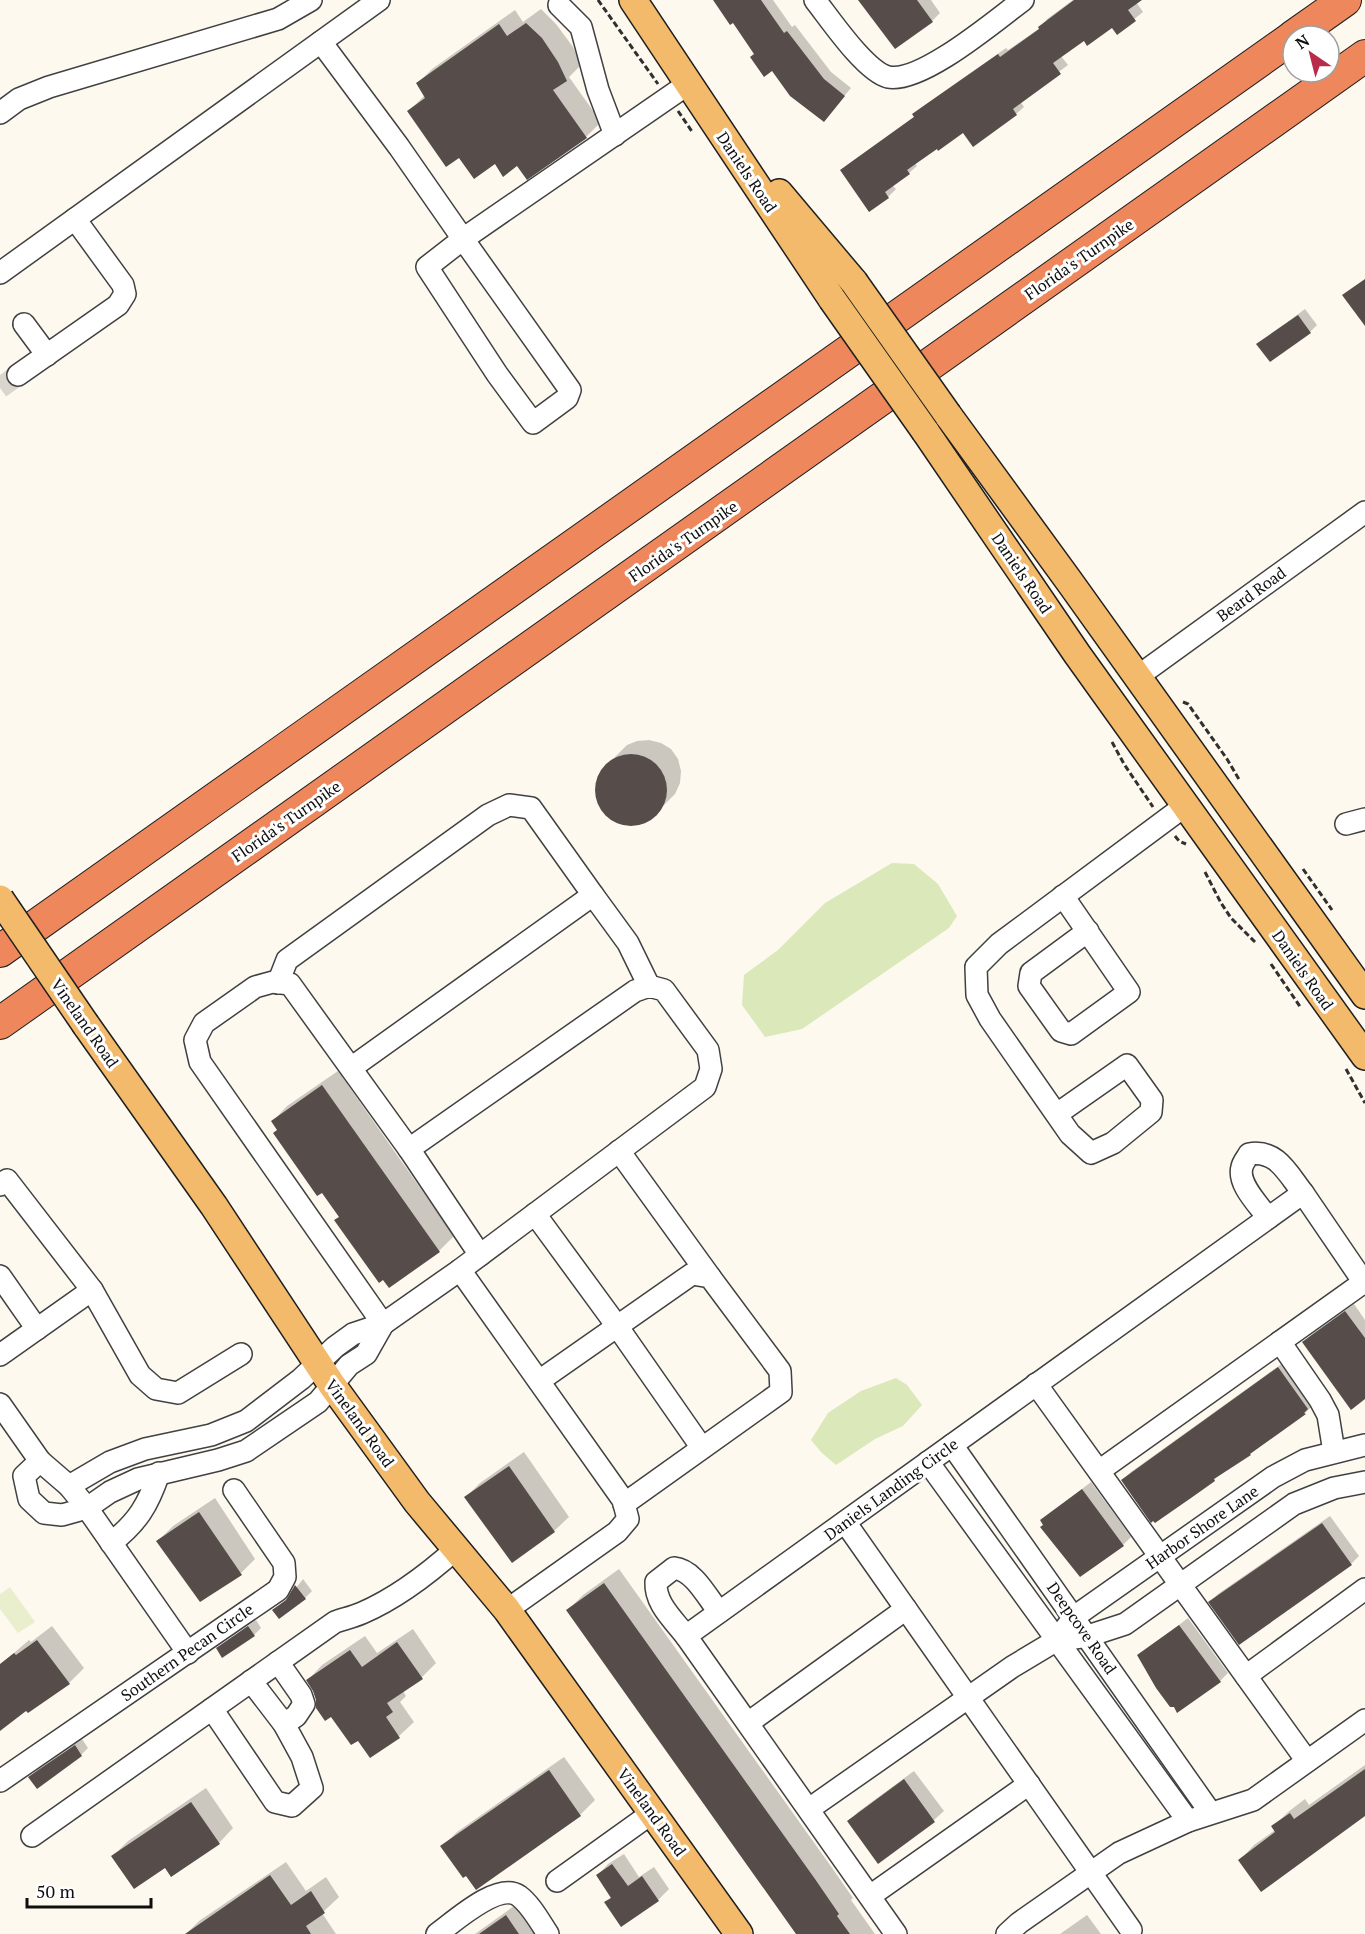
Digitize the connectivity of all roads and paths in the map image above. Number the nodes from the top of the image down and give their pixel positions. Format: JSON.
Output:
{"nodes":[{"id":1,"x":310,"y":0,"type":"edge"},
{"id":2,"x":379,"y":0,"type":"edge"},
{"id":3,"x":633,"y":0,"type":"edge"},
{"id":4,"x":815,"y":0,"type":"edge"},
{"id":5,"x":1023,"y":0,"type":"edge"},
{"id":6,"x":1345,"y":0,"type":"edge"},
{"id":7,"x":557,"y":2,"type":"edge"},
{"id":8,"x":1312,"y":24,"type":"edge"},
{"id":9,"x":321,"y":42,"type":"junction"},
{"id":10,"x":1281,"y":46,"type":"edge"},
{"id":11,"x":1365,"y":56,"type":"edge"},
{"id":12,"x":688,"y":84,"type":"junction"},
{"id":13,"x":0,"y":113,"type":"edge"},
{"id":14,"x":615,"y":135,"type":"junction"},
{"id":15,"x":75,"y":219,"type":"junction"},
{"id":16,"x":463,"y":239,"type":"junction"},
{"id":17,"x":0,"y":273,"type":"edge"},
{"id":18,"x":24,"y":324,"type":"dead end"},
{"id":19,"x":47,"y":355,"type":"junction"},
{"id":20,"x":18,"y":375,"type":"tunnel mouth"},
{"id":21,"x":1365,"y":512,"type":"edge"},
{"id":22,"x":1077,"y":654,"type":"junction"},
{"id":23,"x":1137,"y":676,"type":"junction"},
{"id":24,"x":1186,"y":805,"type":"junction"},
{"id":25,"x":1244,"y":825,"type":"junction"},
{"id":26,"x":593,"y":895,"type":"junction"},
{"id":27,"x":1063,"y":896,"type":"junction"},
{"id":28,"x":0,"y":899,"type":"edge"},
{"id":29,"x":1088,"y":931,"type":"junction"},
{"id":30,"x":0,"y":951,"type":"edge"},
{"id":31,"x":278,"y":983,"type":"junction"},
{"id":32,"x":649,"y":987,"type":"junction"},
{"id":33,"x":1365,"y":995,"type":"edge"},
{"id":34,"x":0,"y":1023,"type":"edge"},
{"id":35,"x":1365,"y":1056,"type":"edge"},
{"id":36,"x":351,"y":1068,"type":"junction"},
{"id":37,"x":1057,"y":1114,"type":"junction"},
{"id":38,"x":409,"y":1149,"type":"junction"},
{"id":39,"x":619,"y":1151,"type":"junction"},
{"id":40,"x":0,"y":1185,"type":"edge"},
{"id":41,"x":1303,"y":1193,"type":"junction"},
{"id":42,"x":535,"y":1214,"type":"junction"},
{"id":43,"x":1268,"y":1218,"type":"junction"},
{"id":44,"x":480,"y":1255,"type":"junction"},
{"id":45,"x":460,"y":1270,"type":"junction"},
{"id":46,"x":0,"y":1276,"type":"edge"},
{"id":47,"x":710,"y":1277,"type":"junction"},
{"id":48,"x":1364,"y":1283,"type":"edge"},
{"id":49,"x":92,"y":1290,"type":"junction"},
{"id":50,"x":383,"y":1324,"type":"junction"},
{"id":51,"x":617,"y":1326,"type":"junction"},
{"id":52,"x":37,"y":1329,"type":"junction"},
{"id":53,"x":1280,"y":1342,"type":"junction"},
{"id":54,"x":241,"y":1354,"type":"dead end"},
{"id":55,"x":0,"y":1355,"type":"edge"},
{"id":56,"x":317,"y":1363,"type":"junction"},
{"id":57,"x":538,"y":1382,"type":"junction"},
{"id":58,"x":1036,"y":1384,"type":"junction"},
{"id":59,"x":332,"y":1385,"type":"junction"},
{"id":60,"x":0,"y":1404,"type":"edge"},
{"id":61,"x":212,"y":1435,"type":"junction"},
{"id":62,"x":952,"y":1445,"type":"junction"},
{"id":63,"x":1365,"y":1445,"type":"edge"},
{"id":64,"x":702,"y":1448,"type":"junction"},
{"id":65,"x":1334,"y":1452,"type":"junction"},
{"id":66,"x":218,"y":1460,"type":"junction"},
{"id":67,"x":40,"y":1461,"type":"junction"},
{"id":68,"x":928,"y":1462,"type":"junction"},
{"id":69,"x":1099,"y":1471,"type":"junction"},
{"id":70,"x":159,"y":1473,"type":"junction"},
{"id":71,"x":1365,"y":1482,"type":"edge"},
{"id":72,"x":69,"y":1486,"type":"junction"},
{"id":73,"x":234,"y":1490,"type":"dead end"},
{"id":74,"x":624,"y":1504,"type":"junction"},
{"id":75,"x":87,"y":1508,"type":"junction"},
{"id":76,"x":845,"y":1522,"type":"junction"},
{"id":77,"x":111,"y":1543,"type":"junction"},
{"id":78,"x":456,"y":1549,"type":"junction"},
{"id":79,"x":1160,"y":1556,"type":"junction"},
{"id":80,"x":1180,"y":1584,"type":"junction"},
{"id":81,"x":1365,"y":1589,"type":"edge"},
{"id":82,"x":906,"y":1609,"type":"junction"},
{"id":83,"x":507,"y":1610,"type":"junction"},
{"id":84,"x":718,"y":1612,"type":"junction"},
{"id":85,"x":1074,"y":1617,"type":"junction"},
{"id":86,"x":686,"y":1636,"type":"junction"},
{"id":87,"x":1088,"y":1636,"type":"junction"},
{"id":88,"x":1057,"y":1640,"type":"junction"},
{"id":89,"x":188,"y":1653,"type":"junction"},
{"id":90,"x":278,"y":1662,"type":"junction"},
{"id":91,"x":1246,"y":1676,"type":"junction"},
{"id":92,"x":251,"y":1681,"type":"junction"},
{"id":93,"x":968,"y":1698,"type":"junction"},
{"id":94,"x":212,"y":1709,"type":"junction"},
{"id":95,"x":290,"y":1720,"type":"junction"},
{"id":96,"x":1365,"y":1720,"type":"edge"},
{"id":97,"x":748,"y":1723,"type":"junction"},
{"id":98,"x":1307,"y":1761,"type":"junction"},
{"id":99,"x":0,"y":1781,"type":"edge"},
{"id":100,"x":1029,"y":1784,"type":"junction"},
{"id":101,"x":809,"y":1809,"type":"junction"},
{"id":102,"x":1210,"y":1812,"type":"junction"},
{"id":103,"x":652,"y":1813,"type":"junction"},
{"id":104,"x":1188,"y":1821,"type":"junction"},
{"id":105,"x":32,"y":1836,"type":"dead end"},
{"id":106,"x":1091,"y":1872,"type":"junction"},
{"id":107,"x":557,"y":1881,"type":"dead end"},
{"id":108,"x":870,"y":1896,"type":"junction"},
{"id":109,"x":1131,"y":1930,"type":"dead end"},
{"id":110,"x":437,"y":1934,"type":"edge"},
{"id":111,"x":548,"y":1934,"type":"edge"},
{"id":112,"x":739,"y":1934,"type":"edge"},
{"id":113,"x":896,"y":1934,"type":"edge"},
{"id":114,"x":1007,"y":1934,"type":"edge"}],
"edges":[{"from":1,"to":13,"type":"street"},
{"from":2,"to":9,"type":"street"},
{"from":3,"to":12,"type":"main road","name":"Daniels Road"},
{"from":4,"to":5,"type":"street"},
{"from":6,"to":8,"type":"highway"},
{"from":7,"to":14,"type":"street"},
{"from":9,"to":15,"type":"street"},
{"from":9,"to":16,"type":"street"},
{"from":10,"to":30,"type":"highway"},
{"from":11,"to":34,"type":"highway","name":"Florida's Turnpike"},
{"from":12,"to":14,"type":"street"},
{"from":12,"to":22,"type":"main road","name":"Daniels Road","bridge":true},
{"from":12,"to":23,"type":"main road","name":"Daniels Road","bridge":true},
{"from":14,"to":16,"type":"street"},
{"from":15,"to":17,"type":"street"},
{"from":15,"to":19,"type":"street"},
{"from":16,"to":16,"type":"street"},
{"from":18,"to":19,"type":"street"},
{"from":19,"to":20,"type":"street"},
{"from":21,"to":23,"type":"street","name":"Beard Road"},
{"from":22,"to":23,"type":"main road"},
{"from":22,"to":24,"type":"main road","name":"Daniels Road"},
{"from":23,"to":25,"type":"main road","name":"Daniels Road"},
{"from":24,"to":25,"type":"main road"},
{"from":24,"to":27,"type":"street"},
{"from":24,"to":35,"type":"main road","name":"Daniels Road"},
{"from":25,"to":33,"type":"main road","name":"Daniels Road"},
{"from":26,"to":31,"type":"street"},
{"from":26,"to":32,"type":"street"},
{"from":26,"to":36,"type":"street"},
{"from":27,"to":29,"type":"street"},
{"from":27,"to":37,"type":"street"},
{"from":28,"to":56,"type":"main road","name":"Vineland Road","bridge":true},
{"from":29,"to":29,"type":"street"},
{"from":31,"to":36,"type":"street"},
{"from":31,"to":50,"type":"street"},
{"from":32,"to":38,"type":"street"},
{"from":32,"to":39,"type":"street"},
{"from":36,"to":38,"type":"street"},
{"from":37,"to":37,"type":"street"},
{"from":38,"to":44,"type":"street"},
{"from":39,"to":42,"type":"street"},
{"from":39,"to":47,"type":"street"},
{"from":40,"to":49,"type":"street"},
{"from":41,"to":43,"type":"street","name":"Daniels Landing Circle"},
{"from":41,"to":43,"type":"street"},
{"from":41,"to":48,"type":"street"},
{"from":42,"to":44,"type":"street"},
{"from":42,"to":51,"type":"street"},
{"from":43,"to":58,"type":"street","name":"Daniels Landing Circle"},
{"from":44,"to":45,"type":"street"},
{"from":45,"to":50,"type":"street"},
{"from":45,"to":57,"type":"street"},
{"from":46,"to":52,"type":"street"},
{"from":47,"to":51,"type":"street"},
{"from":47,"to":64,"type":"street"},
{"from":48,"to":53,"type":"street"},
{"from":49,"to":52,"type":"street"},
{"from":49,"to":54,"type":"street"},
{"from":50,"to":56,"type":"street"},
{"from":50,"to":59,"type":"street"},
{"from":51,"to":57,"type":"street"},
{"from":51,"to":64,"type":"street"},
{"from":52,"to":55,"type":"street"},
{"from":53,"to":65,"type":"street"},
{"from":53,"to":69,"type":"street"},
{"from":56,"to":59,"type":"main road","name":"Vineland Road"},
{"from":56,"to":61,"type":"street"},
{"from":57,"to":74,"type":"street"},
{"from":58,"to":62,"type":"street","name":"Daniels Landing Circle"},
{"from":58,"to":69,"type":"street"},
{"from":59,"to":66,"type":"street"},
{"from":59,"to":78,"type":"main road","name":"Vineland Road"},
{"from":60,"to":67,"type":"street"},
{"from":61,"to":66,"type":"street"},
{"from":61,"to":72,"type":"street"},
{"from":62,"to":68,"type":"street","name":"Daniels Landing Circle"},
{"from":62,"to":85,"type":"street","name":"Deepcove Road"},
{"from":63,"to":65,"type":"street","name":"Harbor Shore Lane"},
{"from":64,"to":74,"type":"street"},
{"from":65,"to":79,"type":"street","name":"Harbor Shore Lane"},
{"from":66,"to":70,"type":"street"},
{"from":67,"to":72,"type":"street"},
{"from":67,"to":75,"type":"street"},
{"from":68,"to":76,"type":"street","name":"Daniels Landing Circle"},
{"from":68,"to":88,"type":"street","name":"Deepcove Road"},
{"from":69,"to":79,"type":"street"},
{"from":70,"to":75,"type":"street"},
{"from":70,"to":77,"type":"street"},
{"from":71,"to":80,"type":"street","name":"Harbor Shore Lane"},
{"from":72,"to":75,"type":"street"},
{"from":73,"to":89,"type":"street","name":"Southern Pecan Circle"},
{"from":74,"to":83,"type":"street"},
{"from":75,"to":77,"type":"street"},
{"from":76,"to":82,"type":"street"},
{"from":76,"to":84,"type":"street","name":"Daniels Landing Circle"},
{"from":77,"to":89,"type":"street"},
{"from":78,"to":83,"type":"main road","name":"Vineland Road"},
{"from":78,"to":90,"type":"street"},
{"from":79,"to":80,"type":"street"},
{"from":79,"to":85,"type":"street","name":"Harbor Shore Lane"},
{"from":80,"to":87,"type":"street","name":"Harbor Shore Lane"},
{"from":80,"to":91,"type":"street"},
{"from":81,"to":91,"type":"street"},
{"from":82,"to":93,"type":"street"},
{"from":82,"to":97,"type":"street"},
{"from":83,"to":103,"type":"main road","name":"Vineland Road"},
{"from":84,"to":86,"type":"street","name":"Daniels Landing Circle"},
{"from":84,"to":86,"type":"street"},
{"from":85,"to":87,"type":"street","name":"Deepcove Road"},
{"from":85,"to":88,"type":"street","name":"Harbor Shore Lane"},
{"from":86,"to":97,"type":"street"},
{"from":87,"to":88,"type":"street","name":"Harbor Shore Lane"},
{"from":87,"to":102,"type":"street","name":"Deepcove Road"},
{"from":88,"to":93,"type":"street","name":"Harbor Shore Lane"},
{"from":88,"to":104,"type":"street","name":"Deepcove Road"},
{"from":89,"to":99,"type":"street","name":"Southern Pecan Circle"},
{"from":90,"to":92,"type":"street"},
{"from":90,"to":95,"type":"street"},
{"from":91,"to":98,"type":"street"},
{"from":92,"to":94,"type":"street"},
{"from":92,"to":95,"type":"street"},
{"from":93,"to":100,"type":"street"},
{"from":93,"to":101,"type":"street","name":"Harbor Shore Lane"},
{"from":94,"to":95,"type":"street"},
{"from":94,"to":105,"type":"street"},
{"from":96,"to":98,"type":"street"},
{"from":97,"to":101,"type":"street"},
{"from":98,"to":102,"type":"street"},
{"from":100,"to":106,"type":"street"},
{"from":100,"to":108,"type":"street"},
{"from":101,"to":108,"type":"street"},
{"from":102,"to":104,"type":"street"},
{"from":103,"to":107,"type":"street"},
{"from":103,"to":112,"type":"main road","name":"Vineland Road"},
{"from":104,"to":106,"type":"street"},
{"from":106,"to":109,"type":"street"},
{"from":106,"to":114,"type":"street"},
{"from":108,"to":113,"type":"street"},
{"from":110,"to":111,"type":"street"}]}
